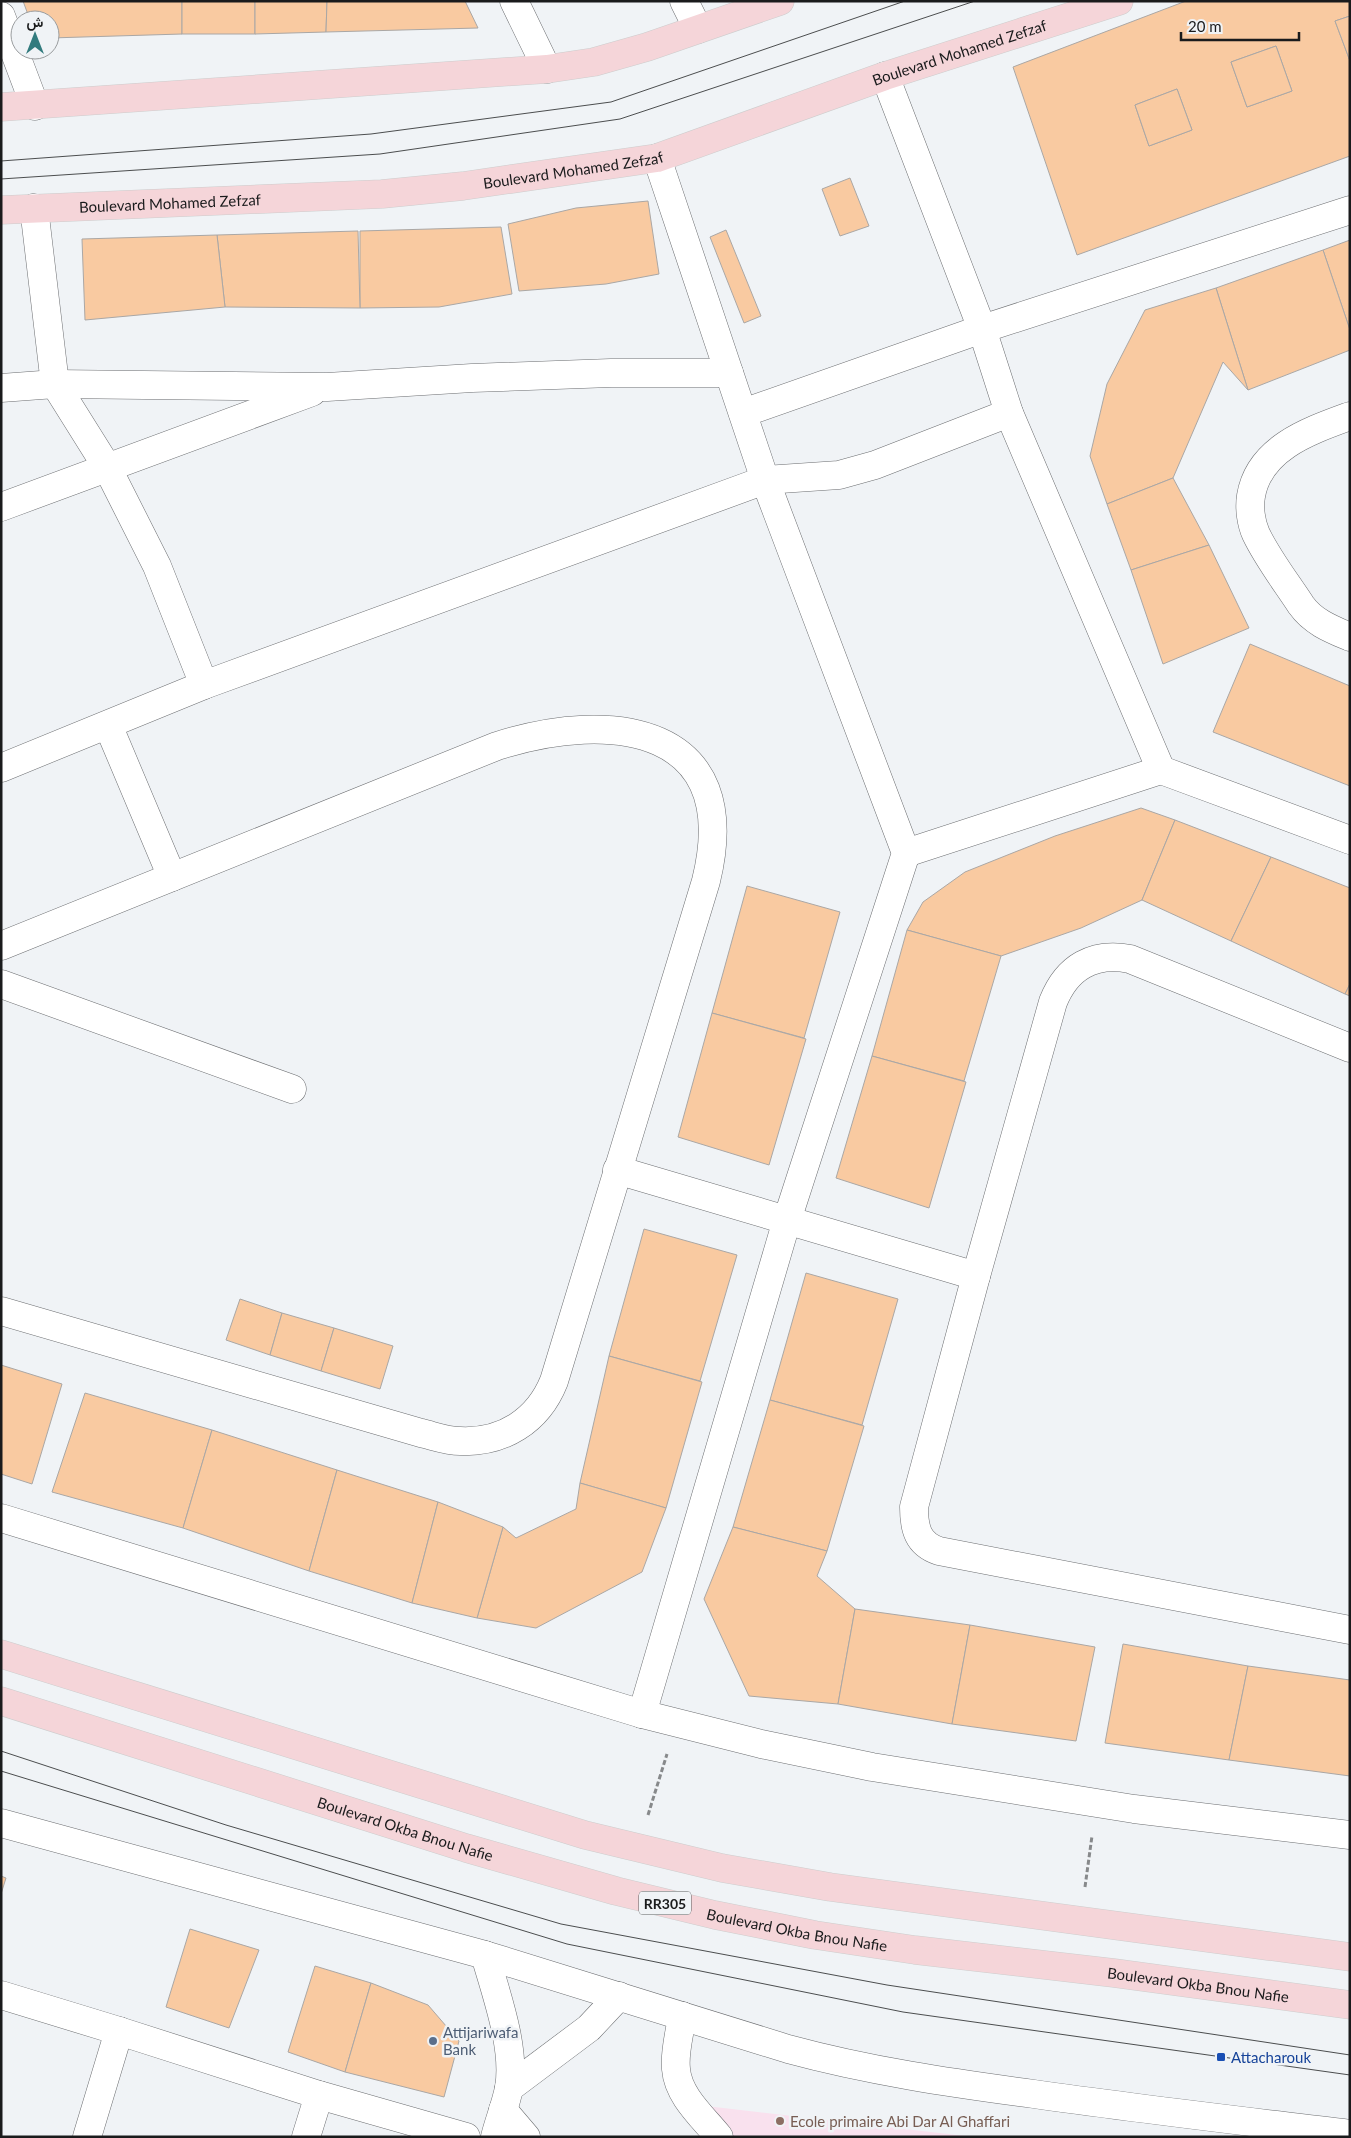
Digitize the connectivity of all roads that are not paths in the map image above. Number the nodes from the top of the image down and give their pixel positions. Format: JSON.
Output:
{"nodes":[{"id":1,"x":514,"y":1,"type":"edge"},
{"id":2,"x":684,"y":1,"type":"edge"},
{"id":3,"x":780,"y":1,"type":"edge"},
{"id":4,"x":1118,"y":1,"type":"edge"},
{"id":5,"x":1,"y":16,"type":"edge"},
{"id":6,"x":698,"y":29,"type":"junction"},
{"id":7,"x":547,"y":69,"type":"junction"},
{"id":8,"x":885,"y":76,"type":"junction"},
{"id":9,"x":35,"y":106,"type":"junction"},
{"id":10,"x":1,"y":107,"type":"edge"},
{"id":11,"x":657,"y":158,"type":"junction"},
{"id":12,"x":34,"y":208,"type":"junction"},
{"id":13,"x":1,"y":210,"type":"edge"},
{"id":14,"x":1350,"y":210,"type":"edge"},
{"id":15,"x":982,"y":329,"type":"junction"},
{"id":16,"x":729,"y":373,"type":"junction"},
{"id":17,"x":54,"y":384,"type":"junction"},
{"id":18,"x":327,"y":387,"type":"junction"},
{"id":19,"x":1,"y":388,"type":"edge"},
{"id":20,"x":743,"y":413,"type":"junction"},
{"id":21,"x":1009,"y":413,"type":"junction"},
{"id":22,"x":1350,"y":416,"type":"edge"},
{"id":23,"x":107,"y":467,"type":"junction"},
{"id":24,"x":765,"y":480,"type":"junction"},
{"id":25,"x":1,"y":507,"type":"edge"},
{"id":26,"x":1350,"y":637,"type":"edge"},
{"id":27,"x":204,"y":685,"type":"junction"},
{"id":28,"x":108,"y":725,"type":"junction"},
{"id":29,"x":1,"y":768,"type":"edge"},
{"id":30,"x":1161,"y":770,"type":"junction"},
{"id":31,"x":1350,"y":840,"type":"edge"},
{"id":32,"x":906,"y":852,"type":"junction"},
{"id":33,"x":172,"y":877,"type":"junction"},
{"id":34,"x":1,"y":946,"type":"edge"},
{"id":35,"x":1,"y":984,"type":"edge"},
{"id":36,"x":1350,"y":1048,"type":"edge"},
{"id":37,"x":292,"y":1088,"type":"dead end"},
{"id":38,"x":617,"y":1170,"type":"junction"},
{"id":39,"x":787,"y":1220,"type":"junction"},
{"id":40,"x":976,"y":1276,"type":"junction"},
{"id":41,"x":1,"y":1311,"type":"edge"},
{"id":42,"x":1,"y":1518,"type":"edge"},
{"id":43,"x":1350,"y":1630,"type":"edge"},
{"id":44,"x":1,"y":1654,"type":"edge"},
{"id":45,"x":1,"y":1701,"type":"edge"},
{"id":46,"x":642,"y":1714,"type":"junction"},
{"id":47,"x":1,"y":1824,"type":"edge"},
{"id":48,"x":1350,"y":1836,"type":"edge"},
{"id":49,"x":486,"y":1955,"type":"junction"},
{"id":50,"x":1350,"y":1957,"type":"edge"},
{"id":51,"x":1,"y":1995,"type":"edge"},
{"id":52,"x":619,"y":1996,"type":"junction"},
{"id":53,"x":1350,"y":2005,"type":"edge"},
{"id":54,"x":682,"y":2016,"type":"junction"},
{"id":55,"x":119,"y":2031,"type":"junction"},
{"id":56,"x":319,"y":2095,"type":"junction"},
{"id":57,"x":506,"y":2099,"type":"junction"},
{"id":58,"x":1350,"y":2134,"type":"edge"},
{"id":59,"x":87,"y":2137,"type":"edge"},
{"id":60,"x":306,"y":2137,"type":"edge"},
{"id":61,"x":466,"y":2137,"type":"edge"},
{"id":62,"x":495,"y":2137,"type":"edge"},
{"id":63,"x":526,"y":2137,"type":"edge"},
{"id":64,"x":719,"y":2137,"type":"edge"}],
"edges":[{"from":1,"to":7,"type":"street"},
{"from":2,"to":6,"type":"street"},
{"from":3,"to":6,"type":"main road"},
{"from":4,"to":8,"type":"main road","name":"Boulevard Mohamed Zefzaf"},
{"from":5,"to":9,"type":"street"},
{"from":6,"to":7,"type":"main road"},
{"from":7,"to":9,"type":"main road"},
{"from":8,"to":11,"type":"main road","name":"Boulevard Mohamed Zefzaf"},
{"from":8,"to":15,"type":"street"},
{"from":9,"to":10,"type":"main road"},
{"from":11,"to":12,"type":"main road","name":"Boulevard Mohamed Zefzaf"},
{"from":11,"to":16,"type":"street"},
{"from":12,"to":13,"type":"main road","name":"Boulevard Mohamed Zefzaf"},
{"from":12,"to":17,"type":"street"},
{"from":14,"to":15,"type":"street"},
{"from":15,"to":20,"type":"street"},
{"from":15,"to":21,"type":"street"},
{"from":16,"to":18,"type":"street"},
{"from":16,"to":20,"type":"street"},
{"from":17,"to":18,"type":"street"},
{"from":17,"to":19,"type":"street"},
{"from":17,"to":23,"type":"street"},
{"from":18,"to":23,"type":"street"},
{"from":20,"to":24,"type":"street"},
{"from":21,"to":24,"type":"street"},
{"from":21,"to":30,"type":"street"},
{"from":22,"to":26,"type":"street"},
{"from":23,"to":25,"type":"street"},
{"from":23,"to":27,"type":"street"},
{"from":24,"to":27,"type":"street"},
{"from":24,"to":32,"type":"street"},
{"from":27,"to":28,"type":"street"},
{"from":28,"to":29,"type":"street"},
{"from":28,"to":33,"type":"street"},
{"from":30,"to":31,"type":"street"},
{"from":30,"to":32,"type":"street"},
{"from":32,"to":39,"type":"street"},
{"from":33,"to":34,"type":"street"},
{"from":33,"to":38,"type":"street"},
{"from":35,"to":37,"type":"street"},
{"from":36,"to":40,"type":"street"},
{"from":38,"to":39,"type":"street"},
{"from":38,"to":41,"type":"street"},
{"from":39,"to":40,"type":"street"},
{"from":39,"to":46,"type":"street"},
{"from":40,"to":43,"type":"street"},
{"from":42,"to":46,"type":"street"},
{"from":44,"to":50,"type":"main road"},
{"from":45,"to":53,"type":"main road","name":"Boulevard Okba Bnou Nafie","number":"RR305"},
{"from":46,"to":48,"type":"street"},
{"from":47,"to":49,"type":"street"},
{"from":49,"to":52,"type":"street"},
{"from":49,"to":57,"type":"street"},
{"from":51,"to":55,"type":"street"},
{"from":52,"to":54,"type":"street"},
{"from":52,"to":57,"type":"street"},
{"from":54,"to":58,"type":"street"},
{"from":54,"to":64,"type":"street"},
{"from":55,"to":56,"type":"street"},
{"from":55,"to":59,"type":"street"},
{"from":56,"to":60,"type":"street"},
{"from":56,"to":61,"type":"street"},
{"from":57,"to":62,"type":"street"},
{"from":57,"to":63,"type":"street"}]}
